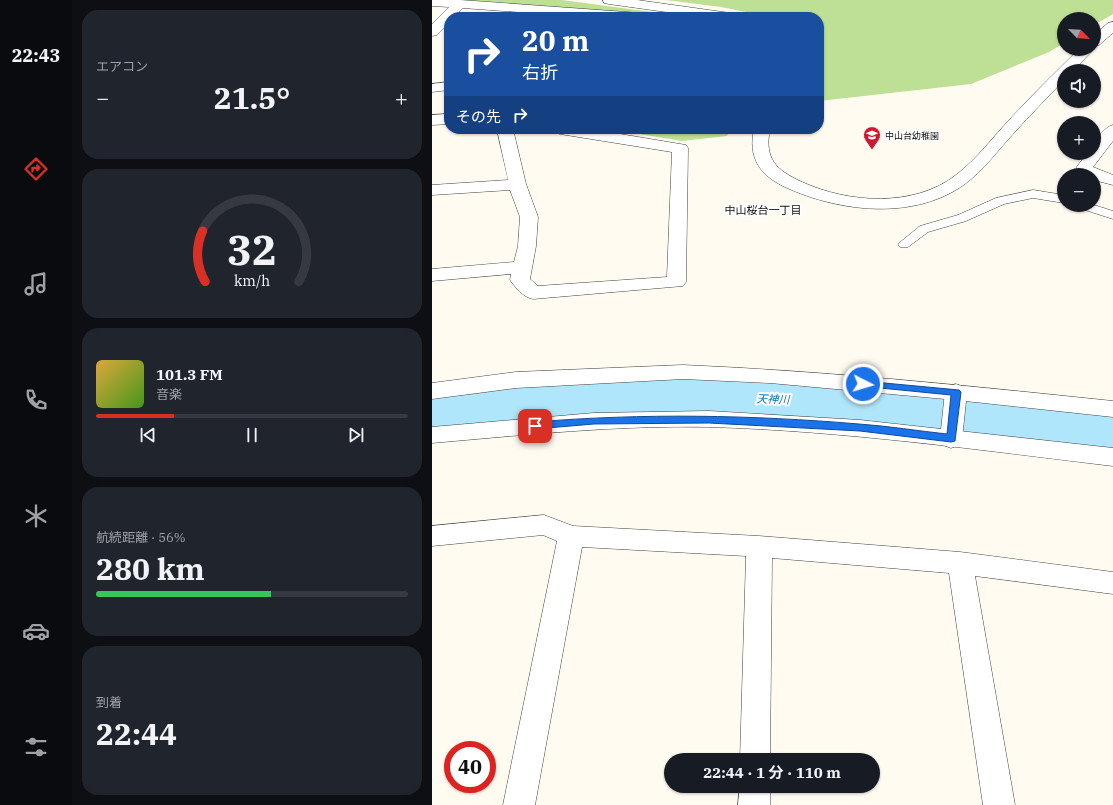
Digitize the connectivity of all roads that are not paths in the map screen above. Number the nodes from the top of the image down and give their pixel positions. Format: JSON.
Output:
{"nodes":[{"id":1,"x":609,"y":0,"type":"edge"},
{"id":2,"x":432,"y":2,"type":"edge"},
{"id":3,"x":460,"y":4,"type":"junction"},
{"id":4,"x":452,"y":12,"type":"edge"},
{"id":5,"x":531,"y":12,"type":"edge"},
{"id":6,"x":687,"y":12,"type":"edge"},
{"id":7,"x":444,"y":20,"type":"edge"},
{"id":8,"x":1113,"y":26,"type":"edge"},
{"id":9,"x":432,"y":32,"type":"edge"},
{"id":10,"x":1101,"y":36,"type":"edge"},
{"id":11,"x":1080,"y":56,"type":"edge"},
{"id":12,"x":1073,"y":64,"type":"edge"},
{"id":13,"x":1057,"y":80,"type":"edge"},
{"id":14,"x":444,"y":87,"type":"edge"},
{"id":15,"x":432,"y":88,"type":"edge"},
{"id":16,"x":444,"y":119,"type":"edge"},
{"id":17,"x":432,"y":120,"type":"edge"},
{"id":18,"x":1113,"y":130,"type":"edge"},
{"id":19,"x":506,"y":134,"type":"edge"},
{"id":20,"x":592,"y":134,"type":"edge"},
{"id":21,"x":761,"y":134,"type":"edge"},
{"id":22,"x":1113,"y":180,"type":"edge"},
{"id":23,"x":517,"y":184,"type":"junction"},
{"id":24,"x":432,"y":190,"type":"edge"},
{"id":25,"x":1057,"y":198,"type":"edge"},
{"id":26,"x":1101,"y":211,"type":"edge"},
{"id":27,"x":1113,"y":215,"type":"edge"},
{"id":28,"x":904,"y":244,"type":"dead end"},
{"id":29,"x":522,"y":267,"type":"junction"},
{"id":30,"x":432,"y":275,"type":"edge"},
{"id":31,"x":432,"y":391,"type":"edge"},
{"id":32,"x":956,"y":392,"type":"junction"},
{"id":33,"x":1113,"y":409,"type":"edge"},
{"id":34,"x":432,"y":435,"type":"edge"},
{"id":35,"x":951,"y":438,"type":"junction"},
{"id":36,"x":1113,"y":457,"type":"edge"},
{"id":37,"x":432,"y":536,"type":"edge"},
{"id":38,"x":571,"y":536,"type":"junction"},
{"id":39,"x":759,"y":546,"type":"junction"},
{"id":40,"x":960,"y":563,"type":"junction"},
{"id":41,"x":1113,"y":583,"type":"edge"},
{"id":42,"x":755,"y":753,"type":"edge"},
{"id":43,"x":755,"y":793,"type":"edge"},
{"id":44,"x":519,"y":805,"type":"edge"},
{"id":45,"x":754,"y":805,"type":"edge"},
{"id":46,"x":999,"y":805,"type":"edge"}],
"edges":[{"from":1,"to":6,"type":"street"},
{"from":2,"to":3,"type":"street"},
{"from":3,"to":4,"type":"street"},
{"from":3,"to":5,"type":"street"},
{"from":7,"to":9,"type":"street"},
{"from":8,"to":10,"type":"street"},
{"from":11,"to":12,"type":"street"},
{"from":13,"to":21,"type":"street"},
{"from":14,"to":15,"type":"street"},
{"from":16,"to":17,"type":"street"},
{"from":18,"to":22,"type":"street"},
{"from":19,"to":23,"type":"street"},
{"from":20,"to":29,"type":"street"},
{"from":23,"to":24,"type":"street"},
{"from":23,"to":29,"type":"street"},
{"from":25,"to":28,"type":"lane"},
{"from":26,"to":27,"type":"lane"},
{"from":29,"to":30,"type":"street"},
{"from":31,"to":32,"type":"street"},
{"from":32,"to":33,"type":"street"},
{"from":32,"to":35,"type":"street"},
{"from":34,"to":35,"type":"street"},
{"from":35,"to":36,"type":"street"},
{"from":37,"to":38,"type":"street"},
{"from":38,"to":39,"type":"street"},
{"from":38,"to":44,"type":"street"},
{"from":39,"to":40,"type":"street"},
{"from":39,"to":42,"type":"street"},
{"from":40,"to":41,"type":"street"},
{"from":40,"to":46,"type":"street"},
{"from":43,"to":45,"type":"street"}]}
